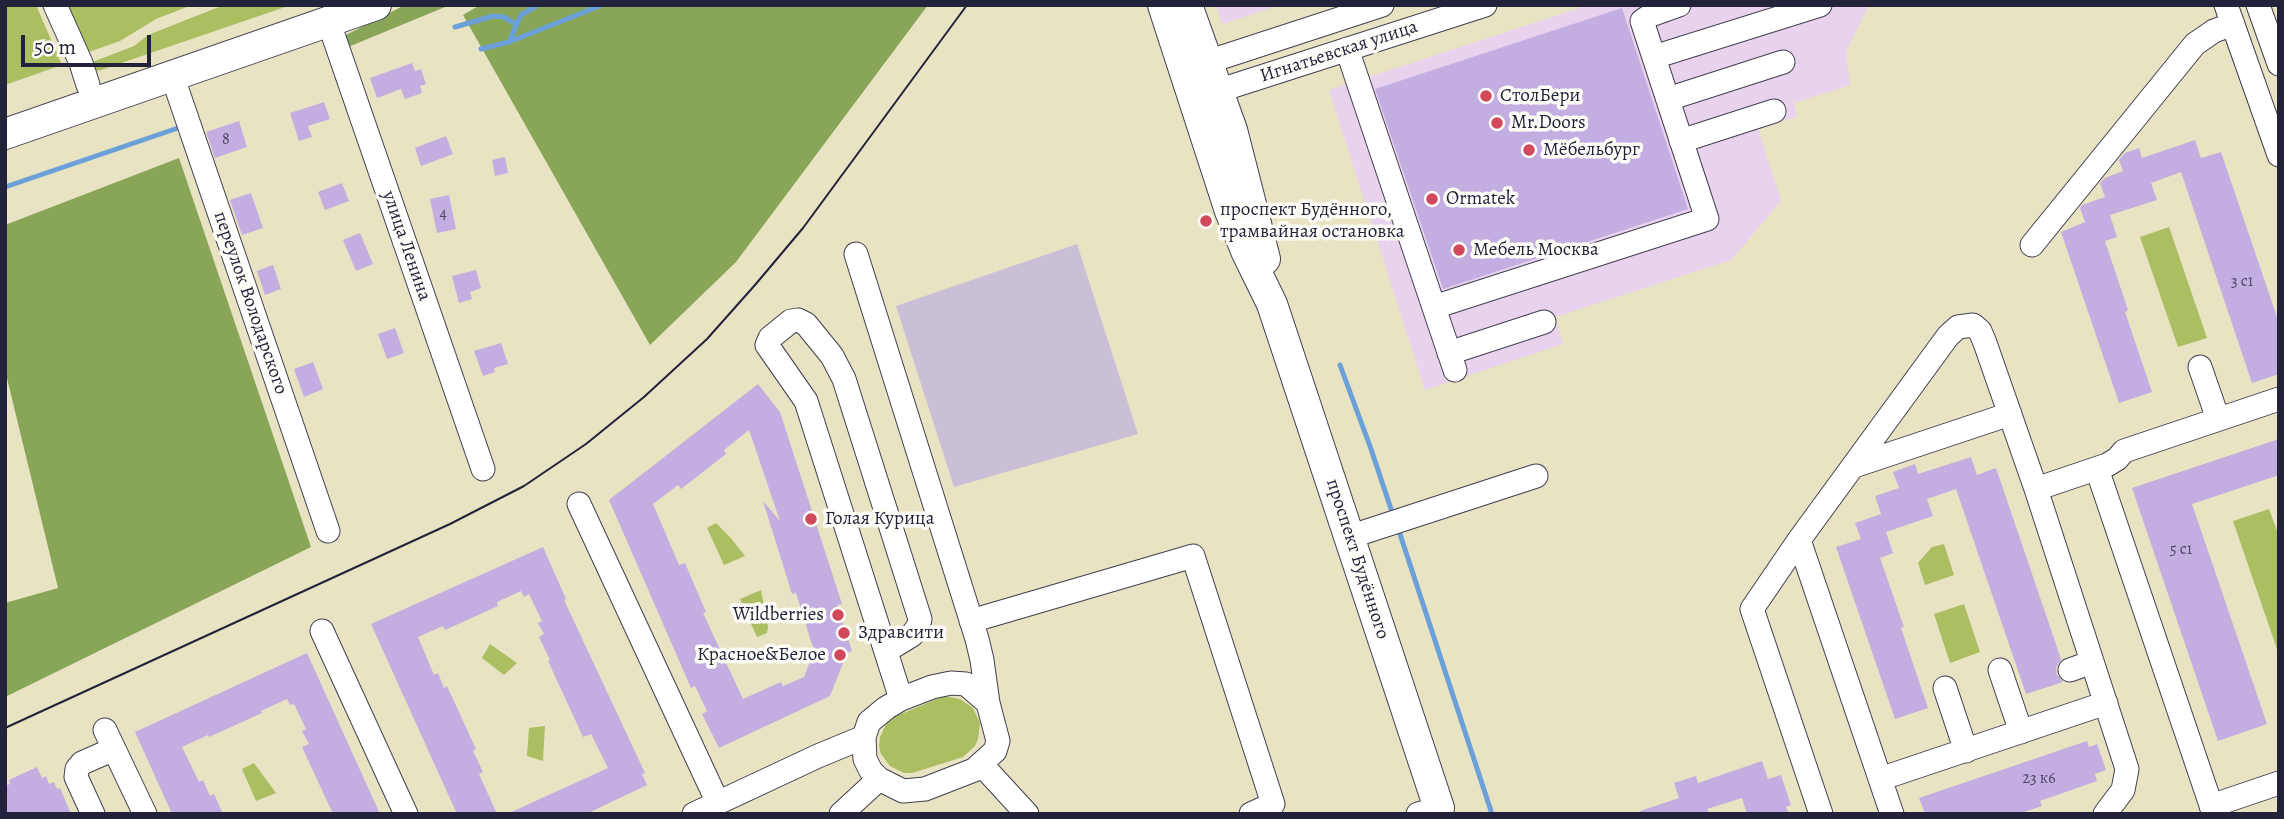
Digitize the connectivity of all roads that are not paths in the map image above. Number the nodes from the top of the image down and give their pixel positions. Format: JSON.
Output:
{"nodes":[{"id":1,"x":55,"y":5,"type":"edge"},
{"id":2,"x":376,"y":5,"type":"edge"},
{"id":3,"x":1163,"y":5,"type":"edge"},
{"id":4,"x":1187,"y":5,"type":"edge"},
{"id":5,"x":1382,"y":5,"type":"edge"},
{"id":6,"x":1485,"y":5,"type":"edge"},
{"id":7,"x":1679,"y":5,"type":"edge"},
{"id":8,"x":1820,"y":5,"type":"edge"},
{"id":9,"x":2258,"y":5,"type":"edge"},
{"id":10,"x":326,"y":14,"type":"edge"},
{"id":11,"x":2229,"y":15,"type":"edge"},
{"id":12,"x":1347,"y":49,"type":"junction"},
{"id":13,"x":1654,"y":57,"type":"junction"},
{"id":14,"x":1783,"y":62,"type":"dead end"},
{"id":15,"x":2279,"y":64,"type":"edge"},
{"id":16,"x":1195,"y":66,"type":"junction"},
{"id":17,"x":172,"y":75,"type":"junction"},
{"id":18,"x":88,"y":85,"type":"junction"},
{"id":19,"x":1206,"y":95,"type":"junction"},
{"id":20,"x":1668,"y":99,"type":"junction"},
{"id":21,"x":1774,"y":111,"type":"dead end"},
{"id":22,"x":5,"y":115,"type":"edge"},
{"id":23,"x":5,"y":134,"type":"edge"},
{"id":24,"x":1681,"y":141,"type":"junction"},
{"id":25,"x":2279,"y":155,"type":"edge"},
{"id":26,"x":2032,"y":245,"type":"dead end"},
{"id":27,"x":856,"y":254,"type":"dead end"},
{"id":28,"x":1434,"y":307,"type":"junction"},
{"id":29,"x":1544,"y":322,"type":"dead end"},
{"id":30,"x":2200,"y":367,"type":"dead end"},
{"id":31,"x":2279,"y":399,"type":"edge"},
{"id":32,"x":2010,"y":414,"type":"junction"},
{"id":33,"x":2218,"y":419,"type":"junction"},
{"id":34,"x":1854,"y":466,"type":"junction"},
{"id":35,"x":483,"y":469,"type":"dead end"},
{"id":36,"x":2096,"y":469,"type":"junction"},
{"id":37,"x":1536,"y":475,"type":"dead end"},
{"id":38,"x":2036,"y":489,"type":"junction"},
{"id":39,"x":579,"y":504,"type":"dead end"},
{"id":40,"x":328,"y":531,"type":"dead end"},
{"id":41,"x":1349,"y":537,"type":"junction"},
{"id":42,"x":1799,"y":540,"type":"junction"},
{"id":43,"x":971,"y":621,"type":"junction"},
{"id":44,"x":322,"y":631,"type":"dead end"},
{"id":45,"x":886,"y":651,"type":"junction"},
{"id":46,"x":2092,"y":662,"type":"junction"},
{"id":47,"x":2000,"y":670,"type":"dead end"},
{"id":48,"x":2070,"y":670,"type":"dead end"},
{"id":49,"x":1945,"y":688,"type":"dead end"},
{"id":50,"x":901,"y":699,"type":"junction"},
{"id":51,"x":988,"y":703,"type":"junction"},
{"id":52,"x":2106,"y":703,"type":"junction"},
{"id":53,"x":2021,"y":732,"type":"junction"},
{"id":54,"x":864,"y":737,"type":"junction"},
{"id":55,"x":1966,"y":751,"type":"junction"},
{"id":56,"x":982,"y":765,"type":"junction"},
{"id":57,"x":879,"y":779,"type":"junction"},
{"id":58,"x":1880,"y":779,"type":"junction"},
{"id":59,"x":2279,"y":783,"type":"edge"},
{"id":60,"x":718,"y":803,"type":"junction"},
{"id":61,"x":2212,"y":810,"type":"edge"},
{"id":62,"x":1433,"y":812,"type":"edge"},
{"id":63,"x":93,"y":814,"type":"edge"},
{"id":64,"x":145,"y":814,"type":"edge"},
{"id":65,"x":406,"y":814,"type":"edge"},
{"id":66,"x":694,"y":814,"type":"edge"},
{"id":67,"x":841,"y":814,"type":"edge"},
{"id":68,"x":1027,"y":814,"type":"edge"},
{"id":69,"x":1251,"y":814,"type":"edge"},
{"id":70,"x":1821,"y":814,"type":"edge"},
{"id":71,"x":1892,"y":814,"type":"edge"},
{"id":72,"x":2105,"y":814,"type":"edge"}],
"edges":[{"from":1,"to":18,"type":"street"},
{"from":2,"to":10,"type":"main road"},
{"from":3,"to":16,"type":"main road","name":"проспект Будённого"},
{"from":4,"to":16,"type":"main road","name":"проспект Будённого"},
{"from":5,"to":16,"type":"street","name":"Игнатьевская улица"},
{"from":6,"to":12,"type":"street","name":"Игнатьевская улица"},
{"from":7,"to":13,"type":"street"},
{"from":8,"to":13,"type":"street"},
{"from":9,"to":15,"type":"street"},
{"from":10,"to":17,"type":"main road"},
{"from":10,"to":18,"type":"main road"},
{"from":10,"to":35,"type":"street","name":"улица Ленина"},
{"from":11,"to":25,"type":"street"},
{"from":11,"to":26,"type":"street"},
{"from":12,"to":19,"type":"street","name":"Игнатьевская улица"},
{"from":12,"to":28,"type":"street"},
{"from":13,"to":20,"type":"street"},
{"from":14,"to":20,"type":"street"},
{"from":16,"to":19,"type":"main road","name":"проспект Будённого"},
{"from":17,"to":23,"type":"main road"},
{"from":17,"to":40,"type":"street","name":"переулок Володарского"},
{"from":18,"to":22,"type":"main road"},
{"from":19,"to":41,"type":"main road","name":"проспект Будённого"},
{"from":20,"to":24,"type":"street"},
{"from":21,"to":24,"type":"street"},
{"from":24,"to":28,"type":"street"},
{"from":27,"to":43,"type":"street"},
{"from":28,"to":29,"type":"street"},
{"from":30,"to":33,"type":"street"},
{"from":31,"to":33,"type":"street"},
{"from":32,"to":34,"type":"street"},
{"from":32,"to":34,"type":"street"},
{"from":32,"to":38,"type":"street"},
{"from":33,"to":36,"type":"street"},
{"from":34,"to":42,"type":"street"},
{"from":36,"to":38,"type":"street"},
{"from":36,"to":61,"type":"street"},
{"from":37,"to":41,"type":"street"},
{"from":38,"to":46,"type":"street"},
{"from":39,"to":60,"type":"street"},
{"from":41,"to":62,"type":"main road","name":"проспект Будённого"},
{"from":42,"to":58,"type":"street"},
{"from":42,"to":70,"type":"street"},
{"from":43,"to":51,"type":"street"},
{"from":43,"to":69,"type":"street"},
{"from":44,"to":65,"type":"street"},
{"from":45,"to":45,"type":"street"},
{"from":45,"to":50,"type":"street"},
{"from":46,"to":48,"type":"street"},
{"from":46,"to":52,"type":"street"},
{"from":47,"to":53,"type":"street"},
{"from":49,"to":55,"type":"street"},
{"from":50,"to":51,"type":"street"},
{"from":50,"to":54,"type":"street"},
{"from":51,"to":56,"type":"street"},
{"from":52,"to":53,"type":"street"},
{"from":52,"to":72,"type":"street"},
{"from":53,"to":55,"type":"street"},
{"from":54,"to":57,"type":"street"},
{"from":54,"to":60,"type":"street"},
{"from":55,"to":58,"type":"street"},
{"from":56,"to":57,"type":"street"},
{"from":56,"to":68,"type":"street"},
{"from":57,"to":67,"type":"street"},
{"from":58,"to":71,"type":"street"},
{"from":59,"to":61,"type":"street"},
{"from":60,"to":66,"type":"street"},
{"from":63,"to":64,"type":"street"}]}
